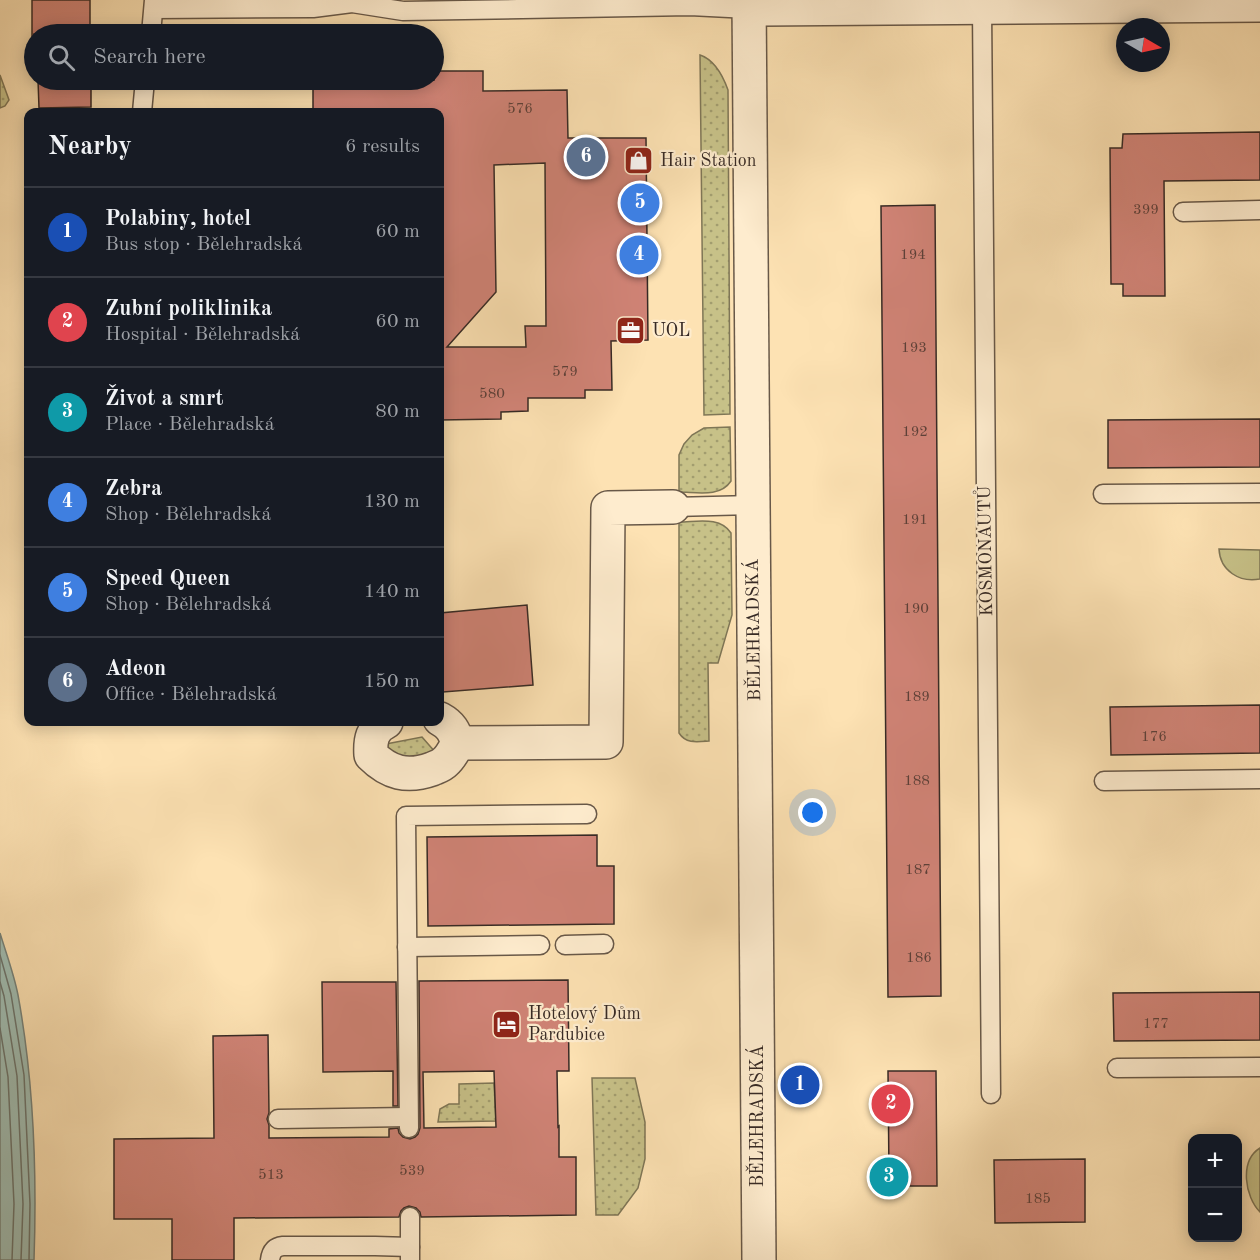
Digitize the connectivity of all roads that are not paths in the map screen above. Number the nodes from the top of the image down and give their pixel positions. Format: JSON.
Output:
{"nodes":[{"id":1,"x":1135,"y":3,"type":"edge"},
{"id":2,"x":154,"y":4,"type":"edge"},
{"id":3,"x":749,"y":4,"type":"edge"},
{"id":4,"x":1260,"y":5,"type":"edge"},
{"id":5,"x":982,"y":7,"type":"junction"},
{"id":6,"x":152,"y":24,"type":"edge"},
{"id":7,"x":144,"y":90,"type":"edge"},
{"id":8,"x":142,"y":108,"type":"edge"},
{"id":9,"x":1260,"y":210,"type":"edge"},
{"id":10,"x":1183,"y":212,"type":"dead end"},
{"id":11,"x":1260,"y":493,"type":"edge"},
{"id":12,"x":1103,"y":494,"type":"dead end"},
{"id":13,"x":753,"y":506,"type":"junction"},
{"id":14,"x":673,"y":507,"type":"joint"},
{"id":15,"x":379,"y":726,"type":"edge"},
{"id":16,"x":449,"y":731,"type":"edge"},
{"id":17,"x":1260,"y":779,"type":"edge"},
{"id":18,"x":1104,"y":781,"type":"dead end"},
{"id":19,"x":587,"y":814,"type":"dead end"},
{"id":20,"x":604,"y":944,"type":"dead end"},
{"id":21,"x":540,"y":945,"type":"dead end"},
{"id":22,"x":565,"y":945,"type":"dead end"},
{"id":23,"x":407,"y":947,"type":"junction"},
{"id":24,"x":1260,"y":1067,"type":"edge"},
{"id":25,"x":1116,"y":1068,"type":"dead end"},
{"id":26,"x":991,"y":1094,"type":"dead end"},
{"id":27,"x":278,"y":1119,"type":"dead end"},
{"id":28,"x":410,"y":1217,"type":"dead end"},
{"id":29,"x":410,"y":1254,"type":"edge"},
{"id":30,"x":270,"y":1260,"type":"edge"},
{"id":31,"x":759,"y":1260,"type":"edge"}],
"edges":[{"from":1,"to":4,"type":"street"},
{"from":1,"to":5,"type":"street"},
{"from":2,"to":3,"type":"lane"},
{"from":2,"to":6,"type":"lane"},
{"from":3,"to":5,"type":"street"},
{"from":3,"to":13,"type":"street","name":"BĚLEHRADSKÁ"},
{"from":5,"to":26,"type":"lane","name":"KOSMONAUTŮ"},
{"from":7,"to":8,"type":"lane"},
{"from":9,"to":10,"type":"lane"},
{"from":11,"to":12,"type":"lane"},
{"from":13,"to":14,"type":"lane"},
{"from":13,"to":31,"type":"street","name":"BĚLEHRADSKÁ"},
{"from":14,"to":16,"type":"street"},
{"from":15,"to":16,"type":"street"},
{"from":17,"to":18,"type":"lane"},
{"from":19,"to":23,"type":"lane"},
{"from":20,"to":22,"type":"lane"},
{"from":21,"to":23,"type":"lane"},
{"from":23,"to":27,"type":"lane"},
{"from":24,"to":25,"type":"lane"},
{"from":28,"to":29,"type":"lane"},
{"from":29,"to":30,"type":"lane"}]}
